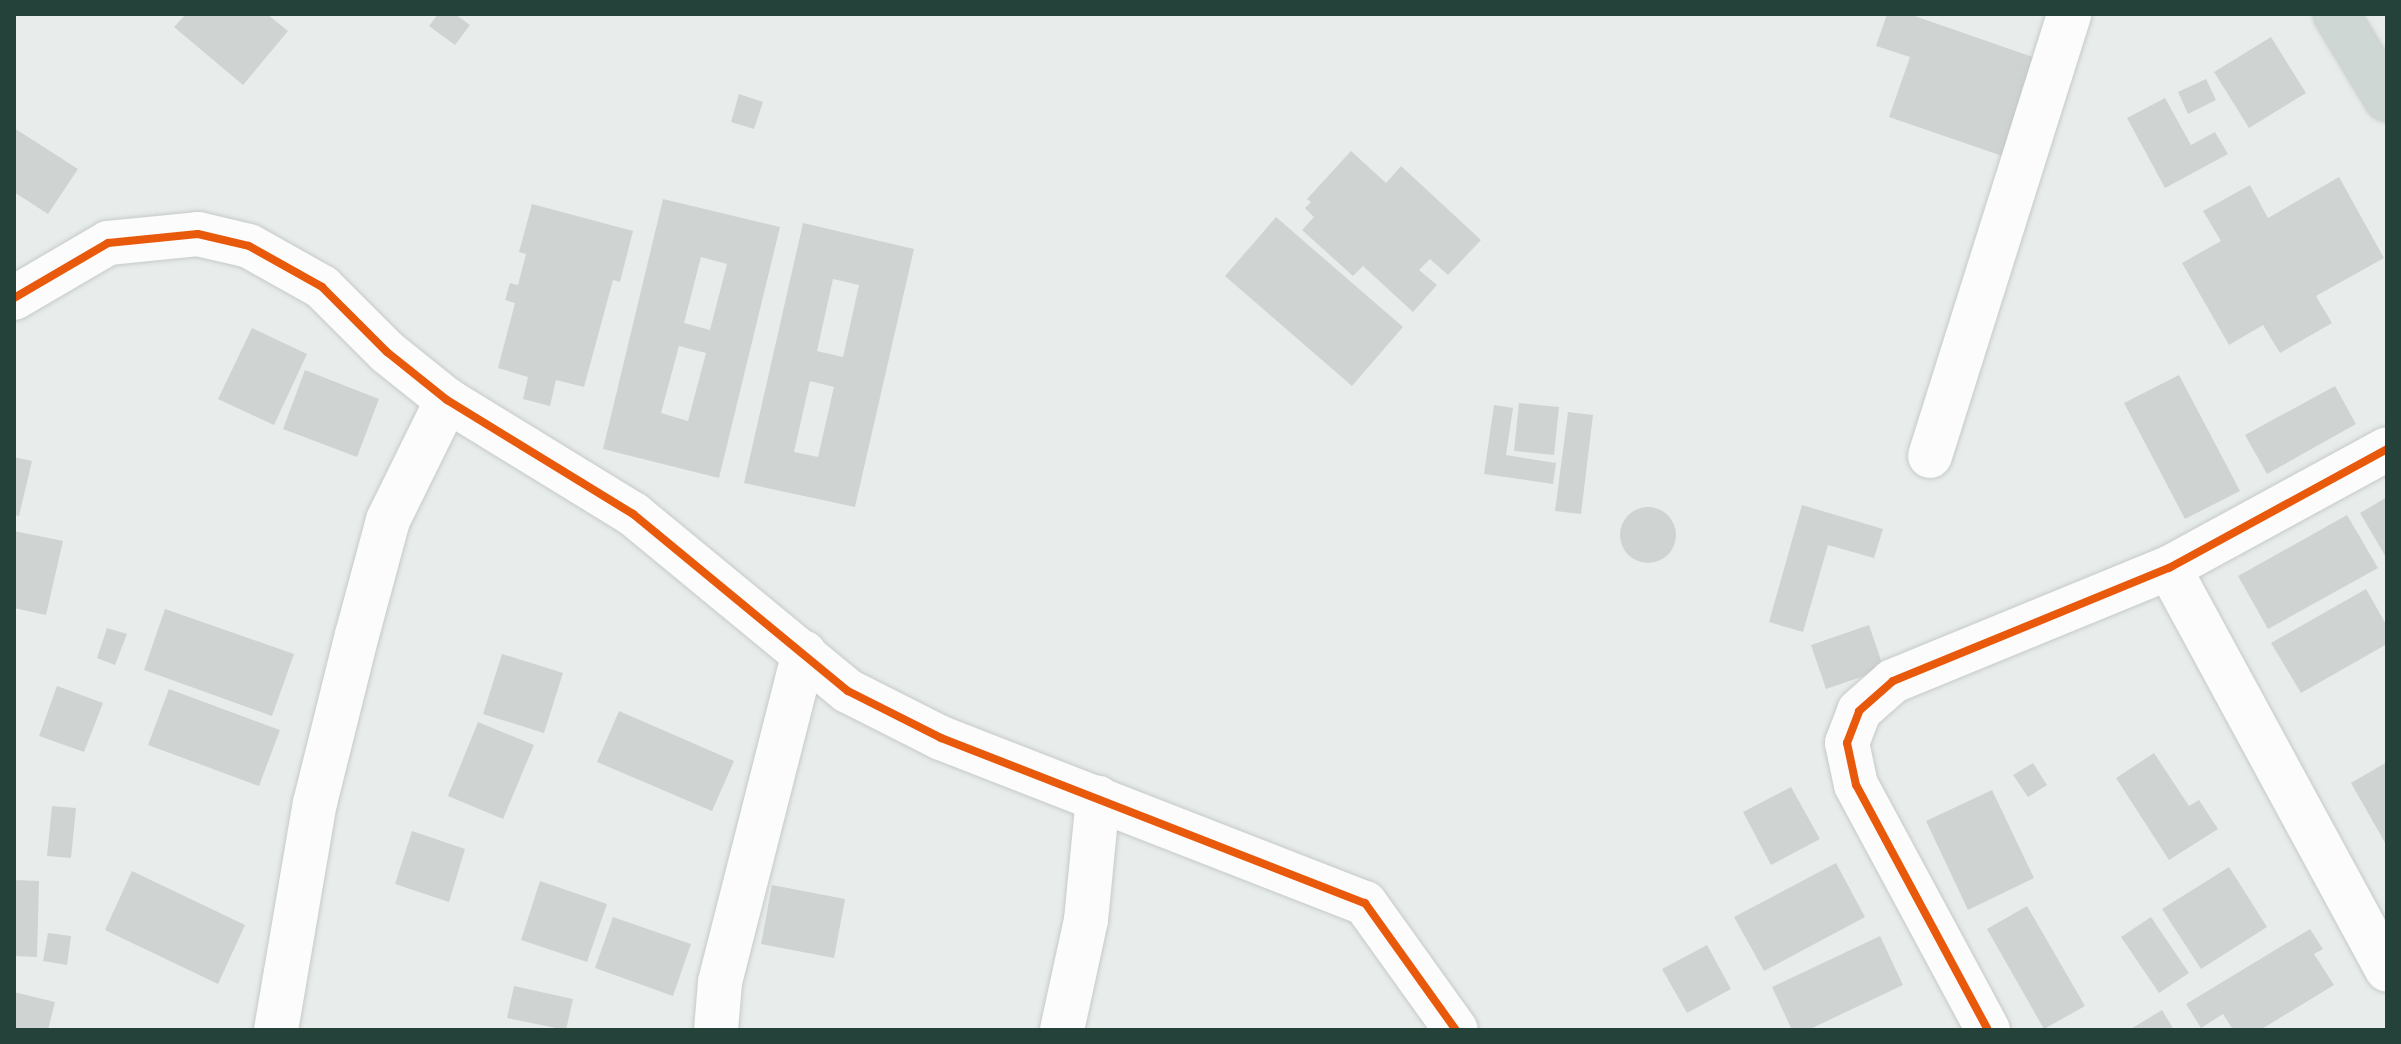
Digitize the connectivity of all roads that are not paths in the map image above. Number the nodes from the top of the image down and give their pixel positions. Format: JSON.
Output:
{"nodes":[{"id":1,"x":2069,"y":14,"type":"edge"},
{"id":2,"x":2336,"y":14,"type":"edge"},
{"id":3,"x":2387,"y":99,"type":"edge"},
{"id":4,"x":14,"y":298,"type":"edge"},
{"id":5,"x":447,"y":400,"type":"junction"},
{"id":6,"x":2387,"y":449,"type":"edge"},
{"id":7,"x":1930,"y":456,"type":"dead end"},
{"id":8,"x":2169,"y":568,"type":"junction"},
{"id":9,"x":804,"y":653,"type":"junction"},
{"id":10,"x":1098,"y":798,"type":"junction"},
{"id":11,"x":2387,"y":970,"type":"edge"},
{"id":12,"x":276,"y":1030,"type":"edge"},
{"id":13,"x":716,"y":1030,"type":"edge"},
{"id":14,"x":1062,"y":1030,"type":"edge"},
{"id":15,"x":1456,"y":1030,"type":"edge"},
{"id":16,"x":1988,"y":1030,"type":"edge"}],
"edges":[{"from":1,"to":7,"type":"street"},
{"from":2,"to":3,"type":"main road"},
{"from":4,"to":5,"type":"street"},
{"from":5,"to":9,"type":"street"},
{"from":5,"to":12,"type":"street"},
{"from":6,"to":8,"type":"street"},
{"from":8,"to":11,"type":"street"},
{"from":8,"to":16,"type":"street"},
{"from":9,"to":10,"type":"street"},
{"from":9,"to":13,"type":"street"},
{"from":10,"to":14,"type":"street"},
{"from":10,"to":15,"type":"street"}]}
